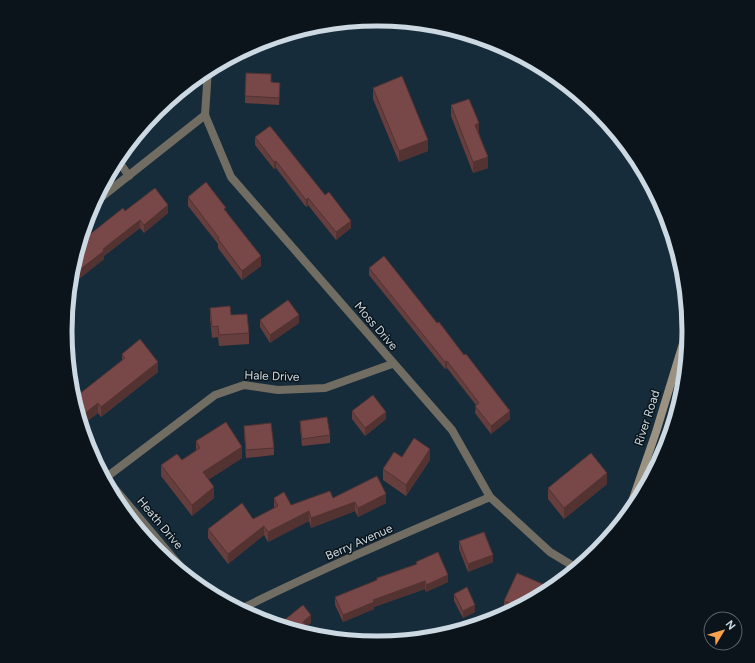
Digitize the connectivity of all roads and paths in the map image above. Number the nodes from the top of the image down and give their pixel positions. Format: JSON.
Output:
{"nodes":[{"id":1,"x":207,"y":77,"type":"edge"},
{"id":2,"x":205,"y":115,"type":"junction"},
{"id":3,"x":121,"y":165,"type":"edge"},
{"id":4,"x":129,"y":176,"type":"junction"},
{"id":5,"x":105,"y":194,"type":"edge"},
{"id":6,"x":682,"y":346,"type":"edge"},
{"id":7,"x":392,"y":364,"type":"junction"},
{"id":8,"x":108,"y":475,"type":"edge"},
{"id":9,"x":490,"y":497,"type":"junction"},
{"id":10,"x":121,"y":498,"type":"edge"},
{"id":11,"x":632,"y":500,"type":"edge"},
{"id":12,"x":174,"y":559,"type":"edge"},
{"id":13,"x":572,"y":566,"type":"edge"},
{"id":14,"x":246,"y":607,"type":"edge"}],
"edges":[{"from":1,"to":2,"type":"street","name":"Moss Drive"},
{"from":2,"to":4,"type":"street"},
{"from":2,"to":7,"type":"street","name":"Moss Drive"},
{"from":3,"to":4,"type":"street"},
{"from":4,"to":5,"type":"street"},
{"from":6,"to":11,"type":"main road","name":"River Road"},
{"from":7,"to":8,"type":"street","name":"Hale Drive"},
{"from":7,"to":9,"type":"street","name":"Moss Drive"},
{"from":9,"to":13,"type":"street","name":"Moss Drive"},
{"from":9,"to":14,"type":"street","name":"Berry Avenue"},
{"from":10,"to":12,"type":"street","name":"Heath Drive"}]}
